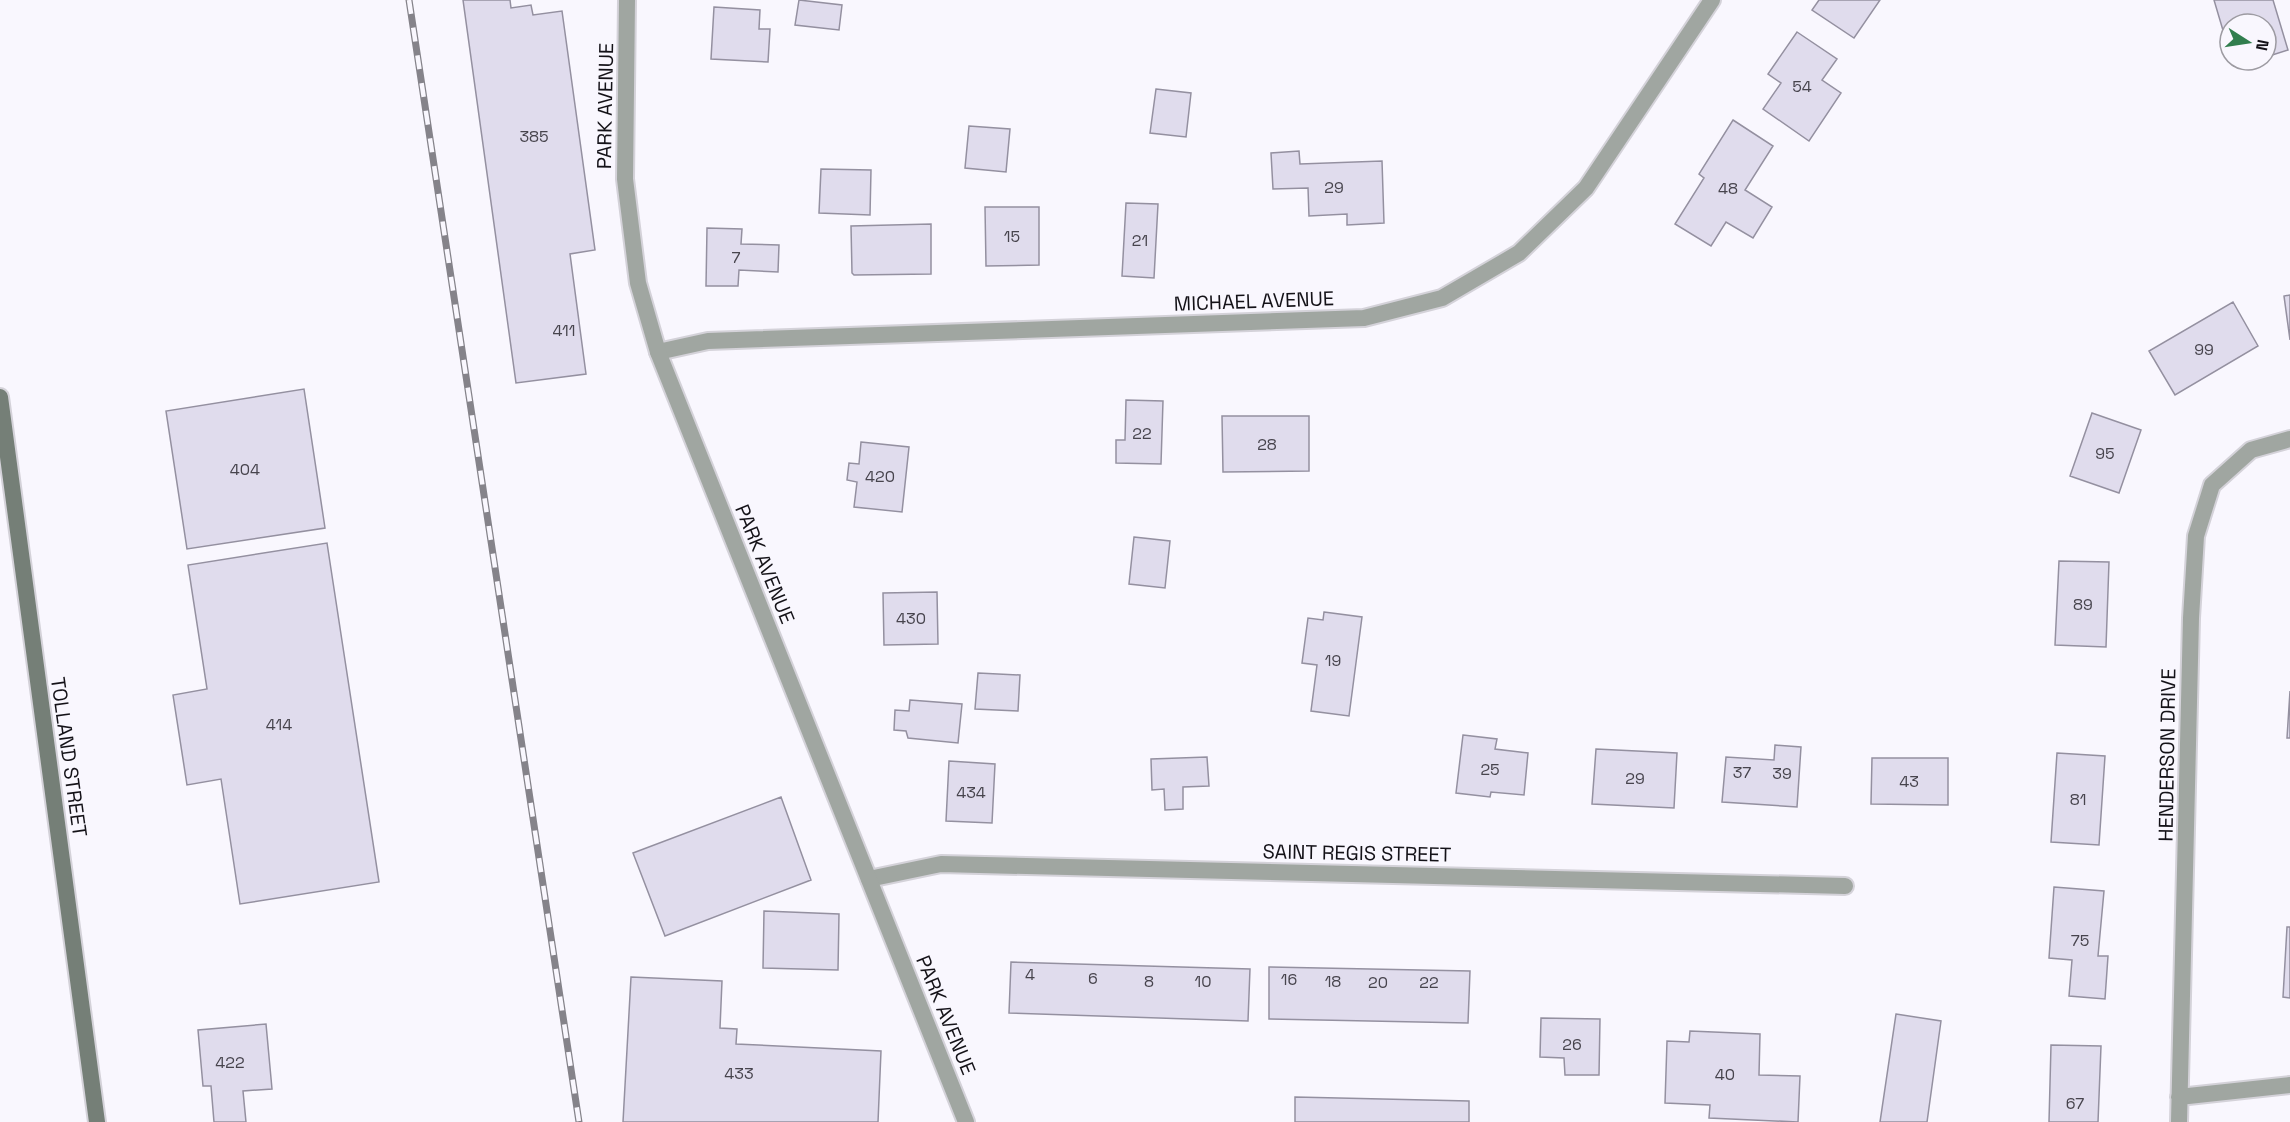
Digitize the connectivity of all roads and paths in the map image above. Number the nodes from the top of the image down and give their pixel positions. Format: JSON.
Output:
{"nodes":[{"id":1,"x":627,"y":0,"type":"edge"},
{"id":2,"x":1712,"y":0,"type":"edge"},
{"id":3,"x":658,"y":352,"type":"junction"},
{"id":4,"x":0,"y":397,"type":"edge"},
{"id":5,"x":2290,"y":439,"type":"edge"},
{"id":6,"x":869,"y":879,"type":"junction"},
{"id":7,"x":1845,"y":886,"type":"dead end"},
{"id":8,"x":2290,"y":1085,"type":"edge"},
{"id":9,"x":2179,"y":1098,"type":"junction"},
{"id":10,"x":97,"y":1122,"type":"edge"},
{"id":11,"x":966,"y":1122,"type":"edge"},
{"id":12,"x":2179,"y":1122,"type":"edge"}],
"edges":[{"from":1,"to":3,"type":"street","name":"PARK AVENUE"},
{"from":2,"to":3,"type":"street","name":"MICHAEL AVENUE"},
{"from":3,"to":6,"type":"street","name":"PARK AVENUE"},
{"from":4,"to":10,"type":"main road","name":"TOLLAND STREET"},
{"from":5,"to":9,"type":"street","name":"HENDERSON DRIVE"},
{"from":6,"to":7,"type":"street","name":"SAINT REGIS STREET"},
{"from":6,"to":11,"type":"street","name":"PARK AVENUE"},
{"from":8,"to":9,"type":"street"},
{"from":9,"to":12,"type":"street","name":"HENDERSON DRIVE"}]}
